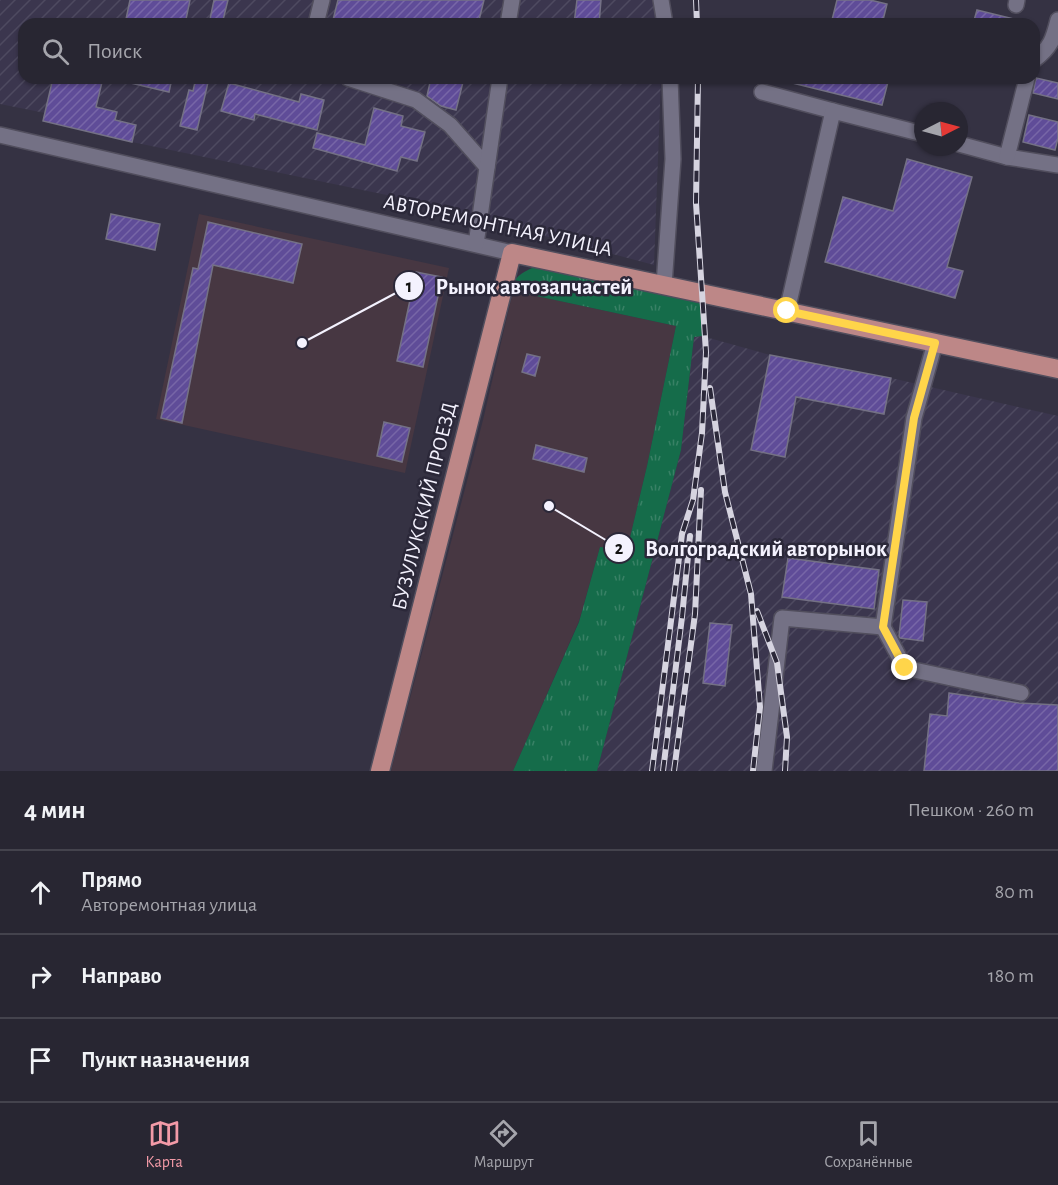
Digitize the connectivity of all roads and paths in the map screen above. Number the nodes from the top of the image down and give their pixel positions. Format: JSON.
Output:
{"nodes":[{"id":1,"x":322,"y":0,"type":"edge"},
{"id":2,"x":512,"y":0,"type":"edge"},
{"id":3,"x":662,"y":0,"type":"edge"},
{"id":4,"x":318,"y":18,"type":"edge"},
{"id":5,"x":509,"y":18,"type":"edge"},
{"id":6,"x":664,"y":18,"type":"edge"},
{"id":7,"x":1058,"y":20,"type":"edge"},
{"id":8,"x":1040,"y":56,"type":"edge"},
{"id":9,"x":367,"y":84,"type":"edge"},
{"id":10,"x":499,"y":84,"type":"edge"},
{"id":11,"x":669,"y":84,"type":"edge"},
{"id":12,"x":1025,"y":84,"type":"edge"},
{"id":13,"x":762,"y":92,"type":"dead end"},
{"id":14,"x":833,"y":111,"type":"junction"},
{"id":15,"x":914,"y":132,"type":"edge"},
{"id":16,"x":0,"y":135,"type":"edge"},
{"id":17,"x":968,"y":146,"type":"edge"},
{"id":18,"x":1007,"y":157,"type":"junction"},
{"id":19,"x":1058,"y":165,"type":"edge"},
{"id":20,"x":487,"y":167,"type":"junction"},
{"id":21,"x":476,"y":244,"type":"junction"},
{"id":22,"x":512,"y":253,"type":"junction"},
{"id":23,"x":664,"y":285,"type":"junction"},
{"id":24,"x":787,"y":311,"type":"junction"},
{"id":25,"x":935,"y":343,"type":"junction"},
{"id":26,"x":1058,"y":369,"type":"edge"},
{"id":27,"x":883,"y":627,"type":"junction"},
{"id":28,"x":1021,"y":693,"type":"dead end"},
{"id":29,"x":380,"y":771,"type":"edge"},
{"id":30,"x":764,"y":771,"type":"edge"}],
"edges":[{"from":1,"to":4,"type":"street"},
{"from":2,"to":5,"type":"street"},
{"from":3,"to":6,"type":"street"},
{"from":7,"to":8,"type":"street"},
{"from":9,"to":20,"type":"street"},
{"from":10,"to":20,"type":"street"},
{"from":11,"to":23,"type":"street"},
{"from":12,"to":18,"type":"street"},
{"from":13,"to":14,"type":"street"},
{"from":14,"to":15,"type":"street"},
{"from":14,"to":24,"type":"street"},
{"from":16,"to":21,"type":"street","name":"АВТОРЕМОНТНАЯ УЛИЦА"},
{"from":17,"to":18,"type":"street"},
{"from":18,"to":19,"type":"street"},
{"from":20,"to":21,"type":"street"},
{"from":21,"to":22,"type":"street","name":"АВТОРЕМОНТНАЯ УЛИЦА"},
{"from":22,"to":23,"type":"main road","name":"АВТОРЕМОНТНАЯ УЛИЦА"},
{"from":22,"to":29,"type":"main road","name":"БУЗУЛУКСКИЙ ПРОЕЗД"},
{"from":23,"to":24,"type":"main road","name":"АВТОРЕМОНТНАЯ УЛИЦА"},
{"from":24,"to":25,"type":"main road","name":"АВТОРЕМОНТНАЯ УЛИЦА"},
{"from":25,"to":26,"type":"main road","name":"АВТОРЕМОНТНАЯ УЛИЦА"},
{"from":25,"to":27,"type":"street"},
{"from":27,"to":28,"type":"street"},
{"from":27,"to":30,"type":"street"}]}
